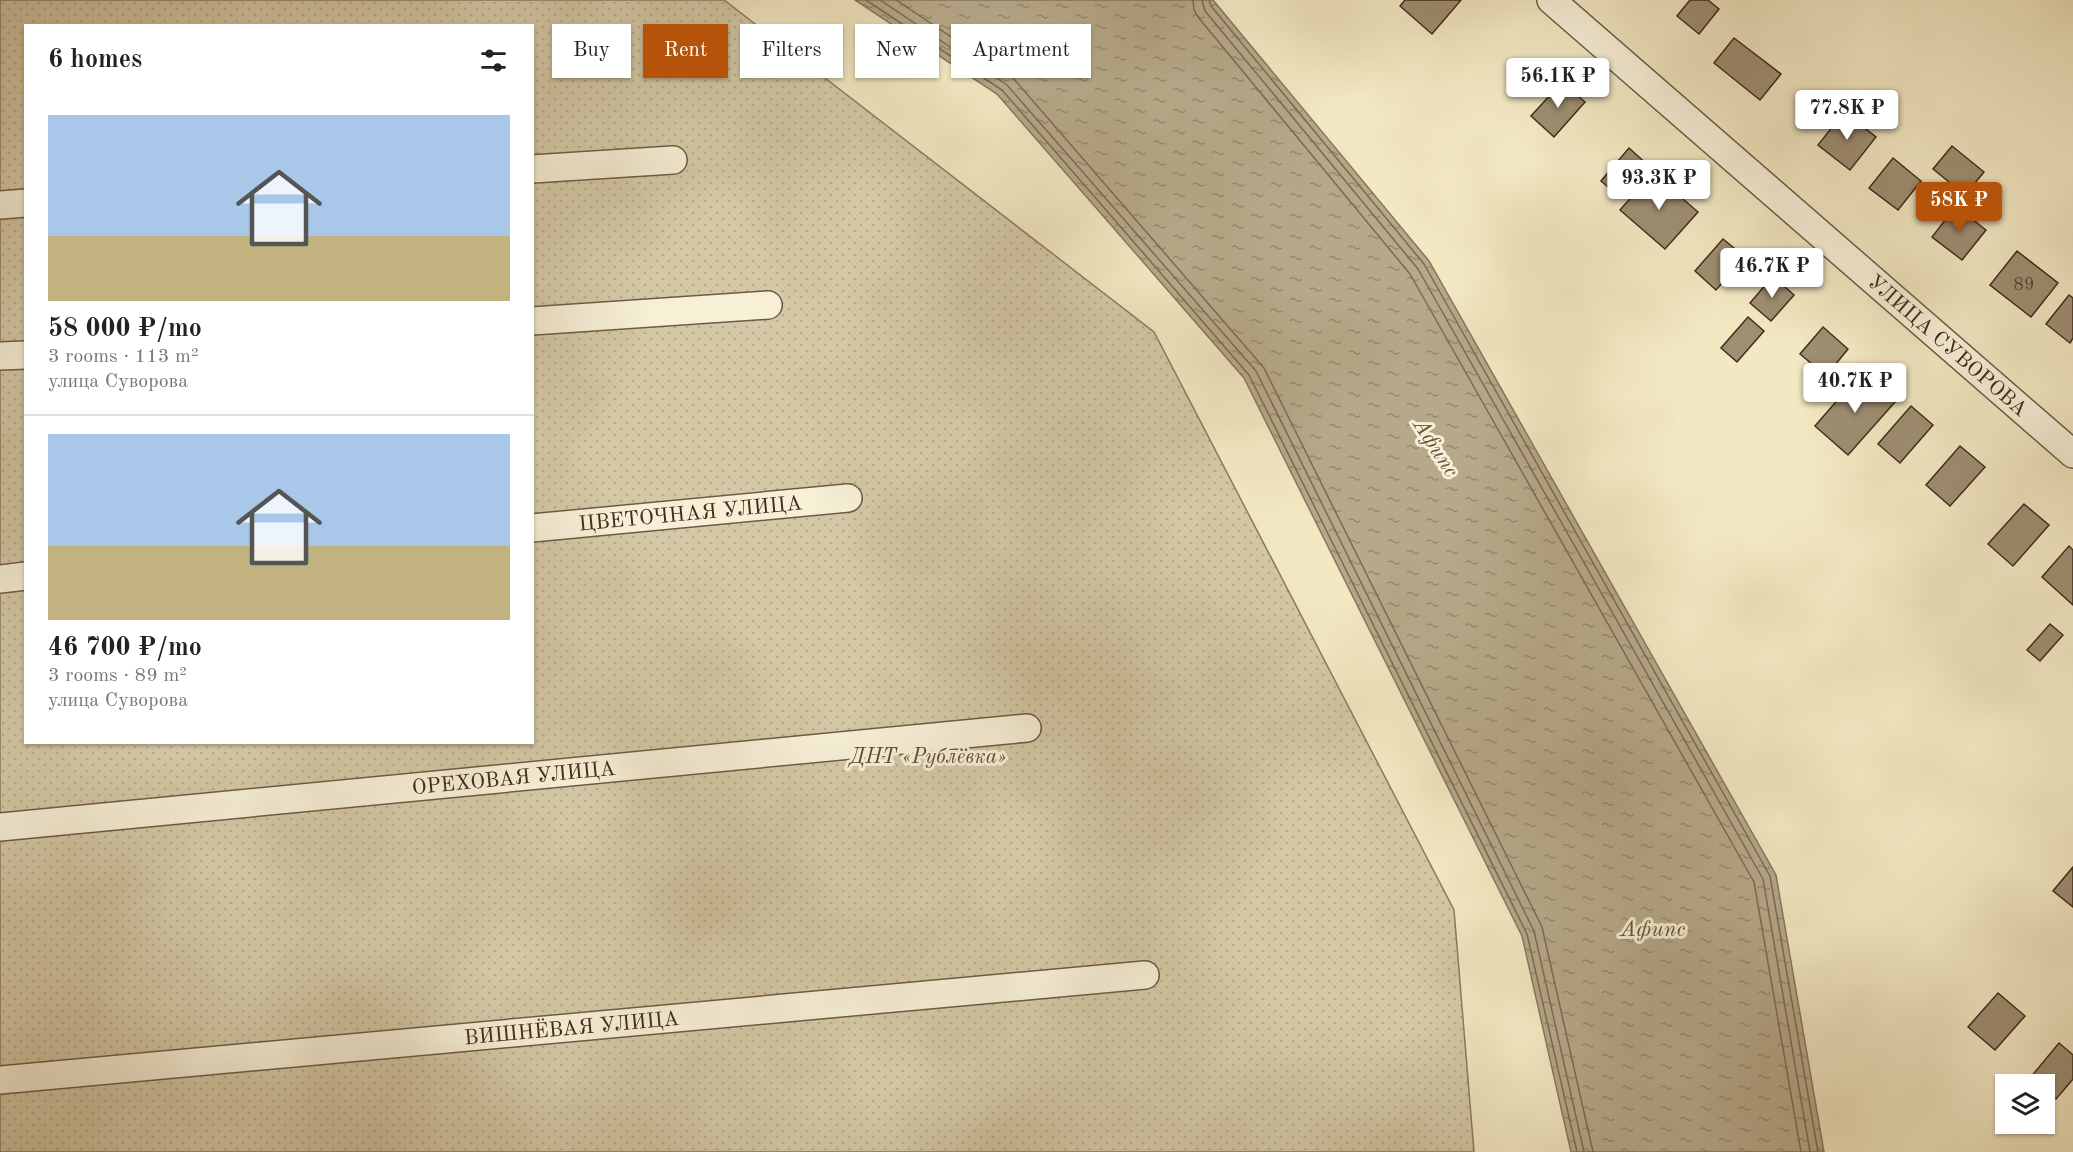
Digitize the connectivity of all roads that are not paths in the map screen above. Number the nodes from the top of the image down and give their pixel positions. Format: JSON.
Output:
{"nodes":[{"id":1,"x":1551,"y":0,"type":"edge"},
{"id":2,"x":673,"y":160,"type":"dead end"},
{"id":3,"x":534,"y":169,"type":"edge"},
{"id":4,"x":24,"y":203,"type":"edge"},
{"id":5,"x":0,"y":205,"type":"edge"},
{"id":6,"x":768,"y":305,"type":"dead end"},
{"id":7,"x":534,"y":321,"type":"edge"},
{"id":8,"x":24,"y":354,"type":"edge"},
{"id":9,"x":0,"y":356,"type":"edge"},
{"id":10,"x":2073,"y":454,"type":"edge"},
{"id":11,"x":848,"y":498,"type":"dead end"},
{"id":12,"x":534,"y":528,"type":"edge"},
{"id":13,"x":24,"y":576,"type":"edge"},
{"id":14,"x":0,"y":579,"type":"edge"},
{"id":15,"x":1027,"y":728,"type":"dead end"},
{"id":16,"x":0,"y":827,"type":"edge"},
{"id":17,"x":1145,"y":975,"type":"dead end"},
{"id":18,"x":0,"y":1080,"type":"edge"}],
"edges":[{"from":1,"to":10,"type":"street","name":"УЛИЦА СУВОРОВА"},
{"from":2,"to":3,"type":"street"},
{"from":4,"to":5,"type":"street"},
{"from":6,"to":7,"type":"street"},
{"from":8,"to":9,"type":"street"},
{"from":11,"to":12,"type":"street","name":"ЦВЕТОЧНАЯ УЛИЦА"},
{"from":13,"to":14,"type":"street"},
{"from":15,"to":16,"type":"street","name":"ОРЕХОВАЯ УЛИЦА"},
{"from":17,"to":18,"type":"street","name":"ВИШНЁВАЯ УЛИЦА"}]}
